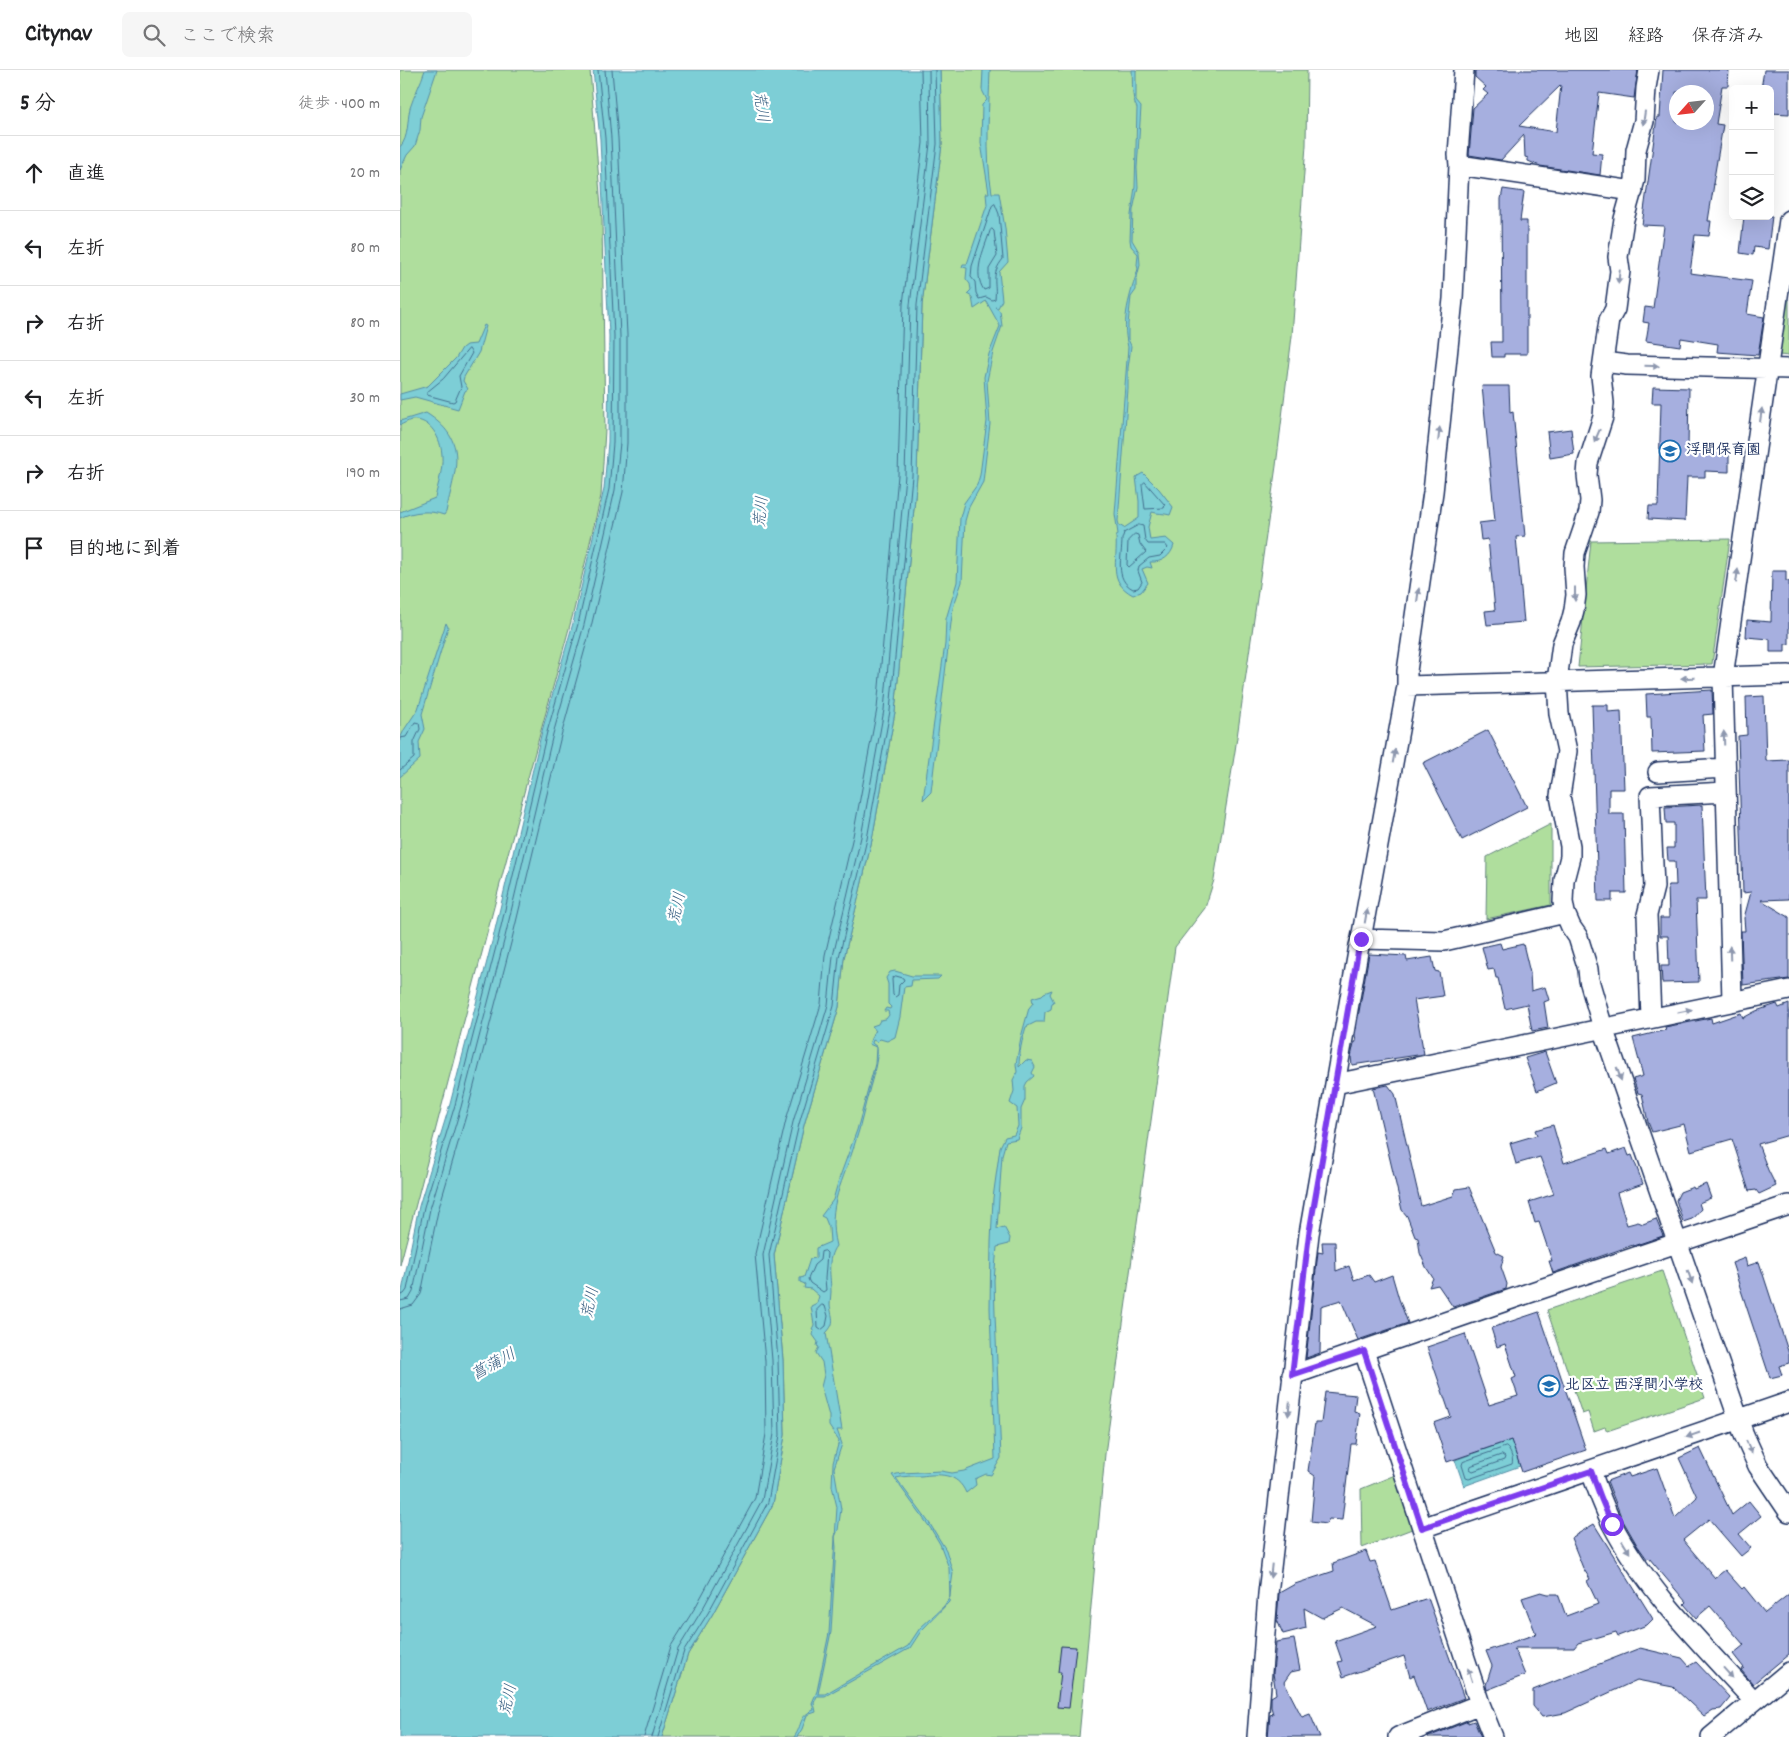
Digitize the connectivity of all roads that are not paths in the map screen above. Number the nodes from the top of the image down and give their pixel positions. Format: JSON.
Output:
{"nodes":[{"id":1,"x":1464,"y":70,"type":"edge"},
{"id":2,"x":1650,"y":70,"type":"edge"},
{"id":3,"x":1459,"y":165,"type":"junction"},
{"id":4,"x":1633,"y":191,"type":"junction"},
{"id":5,"x":1789,"y":220,"type":"edge"},
{"id":6,"x":1603,"y":362,"type":"junction"},
{"id":7,"x":1768,"y":368,"type":"junction"},
{"id":8,"x":1789,"y":369,"type":"edge"},
{"id":9,"x":1789,"y":675,"type":"edge"},
{"id":10,"x":1723,"y":677,"type":"junction"},
{"id":11,"x":1557,"y":681,"type":"junction"},
{"id":12,"x":1407,"y":686,"type":"junction"},
{"id":13,"x":1725,"y":768,"type":"junction"},
{"id":14,"x":1658,"y":772,"type":"dead end"},
{"id":15,"x":1726,"y":792,"type":"junction"},
{"id":16,"x":1565,"y":914,"type":"junction"},
{"id":17,"x":1361,"y":939,"type":"junction"},
{"id":18,"x":1789,"y":990,"type":"edge"},
{"id":19,"x":1732,"y":1001,"type":"junction"},
{"id":20,"x":1651,"y":1018,"type":"junction"},
{"id":21,"x":1603,"y":1028,"type":"junction"},
{"id":22,"x":1335,"y":1084,"type":"junction"},
{"id":23,"x":1789,"y":1205,"type":"edge"},
{"id":24,"x":1678,"y":1243,"type":"junction"},
{"id":25,"x":1364,"y":1351,"type":"junction"},
{"id":26,"x":1292,"y":1375,"type":"junction"},
{"id":27,"x":1789,"y":1402,"type":"edge"},
{"id":28,"x":1739,"y":1419,"type":"junction"},
{"id":29,"x":1591,"y":1471,"type":"junction"},
{"id":30,"x":1789,"y":1512,"type":"edge"},
{"id":31,"x":1422,"y":1528,"type":"junction"},
{"id":32,"x":1789,"y":1672,"type":"edge"},
{"id":33,"x":1754,"y":1701,"type":"junction"},
{"id":34,"x":1480,"y":1704,"type":"junction"},
{"id":35,"x":1256,"y":1737,"type":"edge"},
{"id":36,"x":1398,"y":1737,"type":"edge"},
{"id":37,"x":1493,"y":1737,"type":"edge"},
{"id":38,"x":1711,"y":1737,"type":"edge"}],
"edges":[{"from":1,"to":3,"type":"street"},
{"from":2,"to":4,"type":"street","one_way":true},
{"from":3,"to":4,"type":"street"},
{"from":12,"to":3,"type":"street","one_way":true},
{"from":4,"to":6,"type":"street","one_way":true},
{"from":5,"to":7,"type":"street"},
{"from":6,"to":7,"type":"street","one_way":true},
{"from":6,"to":11,"type":"street","one_way":true},
{"from":7,"to":8,"type":"street"},
{"from":10,"to":7,"type":"street","one_way":true},
{"from":9,"to":10,"type":"street"},
{"from":10,"to":11,"type":"street","one_way":true},
{"from":13,"to":10,"type":"street","one_way":true},
{"from":11,"to":12,"type":"street"},
{"from":11,"to":16,"type":"street"},
{"from":17,"to":12,"type":"street","one_way":true},
{"from":13,"to":14,"type":"street"},
{"from":13,"to":15,"type":"street"},
{"from":19,"to":15,"type":"street","one_way":true},
{"from":15,"to":20,"type":"street"},
{"from":16,"to":17,"type":"street"},
{"from":16,"to":21,"type":"street"},
{"from":17,"to":22,"type":"street"},
{"from":18,"to":19,"type":"street"},
{"from":20,"to":19,"type":"street","one_way":true},
{"from":20,"to":21,"type":"street"},
{"from":21,"to":22,"type":"street"},
{"from":21,"to":24,"type":"street","one_way":true},
{"from":22,"to":26,"type":"street"},
{"from":23,"to":24,"type":"street"},
{"from":24,"to":25,"type":"street"},
{"from":24,"to":28,"type":"street","one_way":true},
{"from":25,"to":26,"type":"street"},
{"from":25,"to":31,"type":"street"},
{"from":26,"to":35,"type":"street","one_way":true},
{"from":27,"to":28,"type":"street"},
{"from":28,"to":29,"type":"street","one_way":true},
{"from":28,"to":30,"type":"street","one_way":true},
{"from":29,"to":31,"type":"street"},
{"from":29,"to":33,"type":"street","one_way":true},
{"from":34,"to":31,"type":"street","one_way":true},
{"from":32,"to":33,"type":"street"},
{"from":33,"to":38,"type":"street"},
{"from":34,"to":36,"type":"street"},
{"from":34,"to":37,"type":"street"}]}
